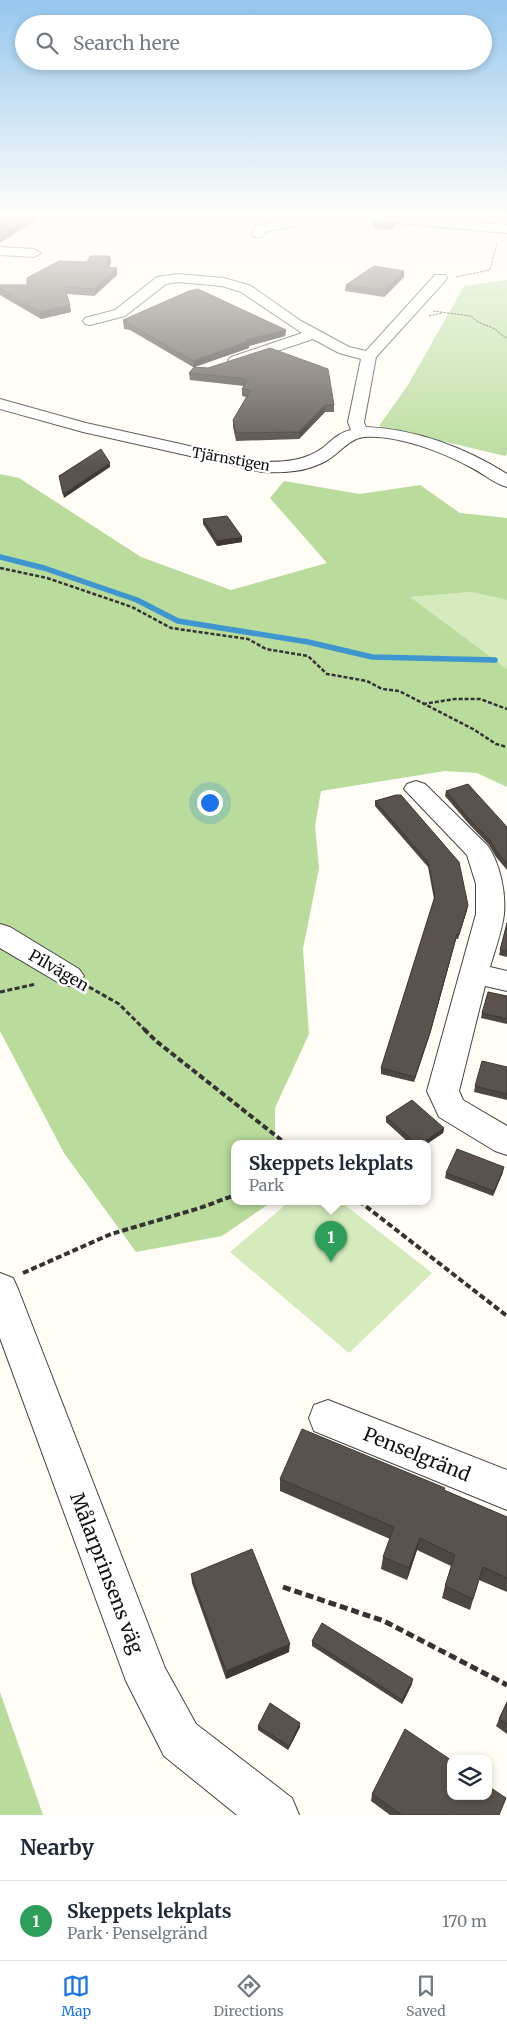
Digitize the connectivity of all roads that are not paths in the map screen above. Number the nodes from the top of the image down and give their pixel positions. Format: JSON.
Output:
{"nodes":[{"id":1,"x":138,"y":299,"type":"edge"},
{"id":2,"x":260,"y":299,"type":"edge"},
{"id":3,"x":423,"y":299,"type":"edge"},
{"id":4,"x":90,"y":321,"type":"dead end"},
{"id":5,"x":315,"y":334,"type":"junction"},
{"id":6,"x":369,"y":356,"type":"junction"},
{"id":7,"x":221,"y":364,"type":"edge"},
{"id":8,"x":0,"y":404,"type":"edge"},
{"id":9,"x":360,"y":432,"type":"junction"},
{"id":10,"x":507,"y":482,"type":"edge"},
{"id":11,"x":416,"y":789,"type":"dead end"},
{"id":12,"x":0,"y":934,"type":"edge"},
{"id":13,"x":473,"y":973,"type":"junction"},
{"id":14,"x":69,"y":976,"type":"road end"},
{"id":15,"x":507,"y":981,"type":"edge"},
{"id":16,"x":507,"y":1142,"type":"edge"},
{"id":17,"x":9,"y":1282,"type":"edge"},
{"id":18,"x":328,"y":1418,"type":"dead end"},
{"id":19,"x":507,"y":1490,"type":"edge"},
{"id":20,"x":274,"y":1815,"type":"edge"}],
"edges":[{"from":1,"to":4,"type":"street"},
{"from":2,"to":5,"type":"street"},
{"from":3,"to":6,"type":"street"},
{"from":5,"to":6,"type":"street"},
{"from":5,"to":7,"type":"street"},
{"from":6,"to":9,"type":"street"},
{"from":8,"to":9,"type":"street","name":"Tjärnstigen"},
{"from":9,"to":10,"type":"street"},
{"from":11,"to":13,"type":"street"},
{"from":12,"to":14,"type":"street","name":"Pilvägen"},
{"from":13,"to":15,"type":"street"},
{"from":13,"to":16,"type":"street"},
{"from":17,"to":20,"type":"street","name":"Målarprinsens väg"},
{"from":18,"to":19,"type":"street","name":"Penselgränd"}]}
